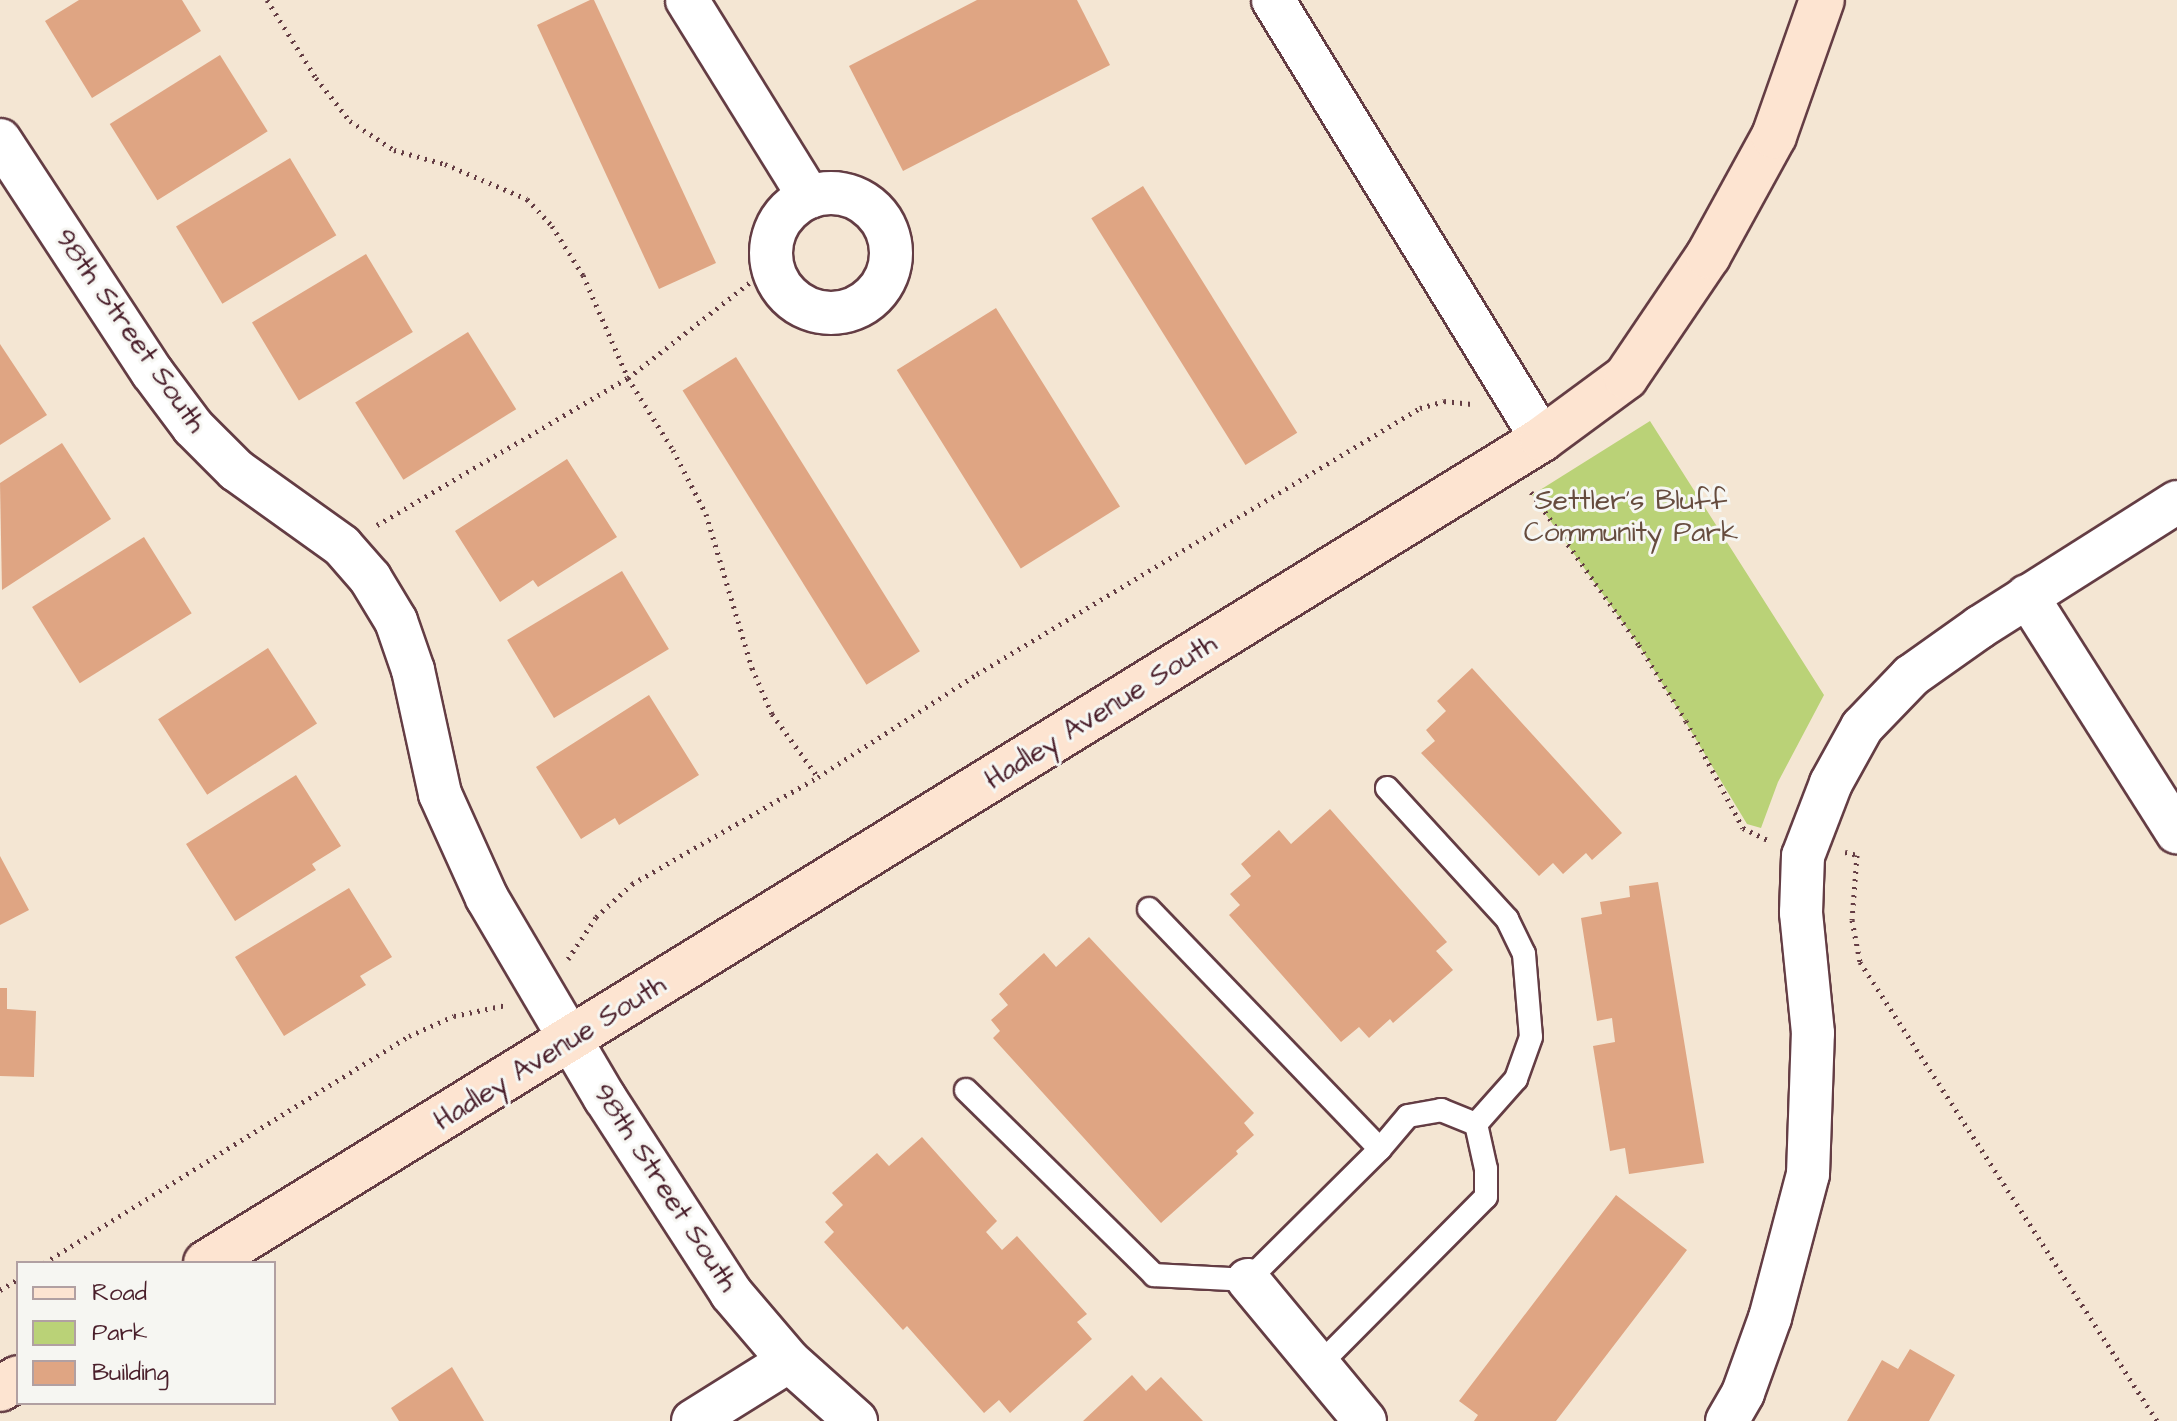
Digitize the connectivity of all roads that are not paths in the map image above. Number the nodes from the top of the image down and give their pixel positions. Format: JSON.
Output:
{"nodes":[{"id":1,"x":687,"y":0,"type":"edge"},
{"id":2,"x":1273,"y":0,"type":"edge"},
{"id":3,"x":1822,"y":0,"type":"edge"},
{"id":4,"x":0,"y":140,"type":"edge"},
{"id":5,"x":809,"y":197,"type":"junction"},
{"id":6,"x":1526,"y":449,"type":"junction"},
{"id":7,"x":2177,"y":502,"type":"edge"},
{"id":8,"x":2027,"y":596,"type":"junction"},
{"id":9,"x":1387,"y":788,"type":"dead end"},
{"id":10,"x":2177,"y":832,"type":"edge"},
{"id":11,"x":1149,"y":909,"type":"dead end"},
{"id":12,"x":570,"y":1041,"type":"junction"},
{"id":13,"x":966,"y":1090,"type":"dead end"},
{"id":14,"x":1476,"y":1124,"type":"junction"},
{"id":15,"x":1380,"y":1149,"type":"junction"},
{"id":16,"x":209,"y":1261,"type":"edge"},
{"id":17,"x":1248,"y":1280,"type":"junction"},
{"id":18,"x":789,"y":1361,"type":"junction"},
{"id":19,"x":1320,"y":1364,"type":"junction"},
{"id":20,"x":693,"y":1421,"type":"edge"},
{"id":21,"x":856,"y":1421,"type":"edge"},
{"id":22,"x":1365,"y":1421,"type":"edge"},
{"id":23,"x":1727,"y":1421,"type":"edge"}],
"edges":[{"from":1,"to":5,"type":"street"},
{"from":2,"to":6,"type":"street"},
{"from":3,"to":6,"type":"street","name":"Hadley Avenue South"},
{"from":4,"to":12,"type":"street","name":"98th Street South"},
{"from":5,"to":5,"type":"street"},
{"from":6,"to":12,"type":"street","name":"Hadley Avenue South"},
{"from":7,"to":8,"type":"street"},
{"from":8,"to":10,"type":"street"},
{"from":8,"to":23,"type":"street"},
{"from":9,"to":14,"type":"lane"},
{"from":11,"to":15,"type":"lane"},
{"from":12,"to":16,"type":"street","name":"Hadley Avenue South"},
{"from":12,"to":18,"type":"street","name":"98th Street South"},
{"from":13,"to":17,"type":"lane"},
{"from":14,"to":15,"type":"lane"},
{"from":14,"to":19,"type":"lane"},
{"from":15,"to":17,"type":"lane"},
{"from":17,"to":19,"type":"street"},
{"from":18,"to":20,"type":"street"},
{"from":18,"to":21,"type":"street","name":"98th Street South"},
{"from":19,"to":22,"type":"street"}]}
